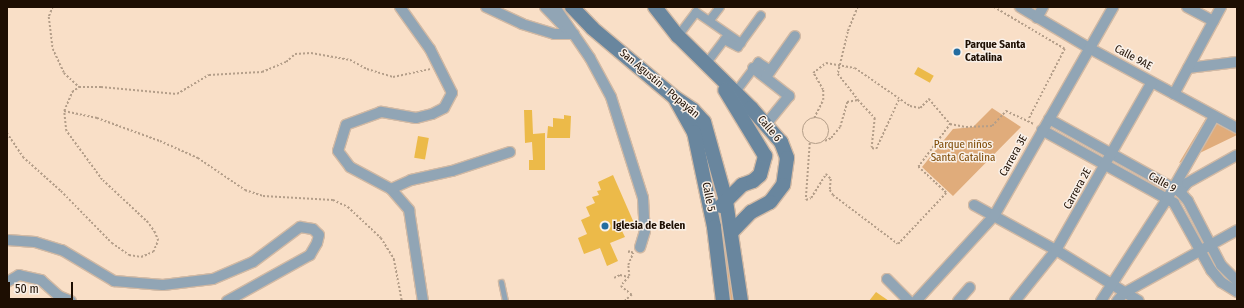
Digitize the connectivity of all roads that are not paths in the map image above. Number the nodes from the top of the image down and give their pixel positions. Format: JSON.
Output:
{"nodes":[{"id":1,"x":400,"y":7,"type":"edge"},
{"id":2,"x":486,"y":7,"type":"edge"},
{"id":3,"x":545,"y":7,"type":"edge"},
{"id":4,"x":555,"y":7,"type":"edge"},
{"id":5,"x":572,"y":7,"type":"edge"},
{"id":6,"x":655,"y":7,"type":"edge"},
{"id":7,"x":720,"y":7,"type":"edge"},
{"id":8,"x":1020,"y":7,"type":"edge"},
{"id":9,"x":1043,"y":7,"type":"edge"},
{"id":10,"x":1187,"y":7,"type":"edge"},
{"id":11,"x":1221,"y":7,"type":"edge"},
{"id":12,"x":1109,"y":9,"type":"edge"},
{"id":13,"x":761,"y":15,"type":"dead end"},
{"id":14,"x":1037,"y":18,"type":"junction"},
{"id":15,"x":710,"y":20,"type":"junction"},
{"id":16,"x":1213,"y":21,"type":"junction"},
{"id":17,"x":574,"y":34,"type":"junction"},
{"id":18,"x":678,"y":36,"type":"junction"},
{"id":19,"x":795,"y":36,"type":"dead end"},
{"id":20,"x":727,"y":37,"type":"junction"},
{"id":21,"x":1090,"y":48,"type":"junction"},
{"id":22,"x":1237,"y":62,"type":"edge"},
{"id":23,"x":755,"y":65,"type":"joint"},
{"id":24,"x":709,"y":67,"type":"junction"},
{"id":25,"x":1188,"y":68,"type":"junction"},
{"id":26,"x":769,"y":73,"type":"junction"},
{"id":27,"x":1152,"y":82,"type":"junction"},
{"id":28,"x":735,"y":93,"type":"junction"},
{"id":29,"x":1174,"y":94,"type":"junction"},
{"id":30,"x":674,"y":98,"type":"junction"},
{"id":31,"x":1214,"y":116,"type":"junction"},
{"id":32,"x":1048,"y":119,"type":"junction"},
{"id":33,"x":1237,"y":121,"type":"edge"},
{"id":34,"x":1226,"y":122,"type":"junction"},
{"id":35,"x":766,"y":124,"type":"junction"},
{"id":36,"x":1237,"y":128,"type":"edge"},
{"id":37,"x":1042,"y":130,"type":"junction"},
{"id":38,"x":510,"y":152,"type":"dead end"},
{"id":39,"x":1111,"y":155,"type":"junction"},
{"id":40,"x":1237,"y":155,"type":"edge"},
{"id":41,"x":1104,"y":165,"type":"junction"},
{"id":42,"x":718,"y":172,"type":"junction"},
{"id":43,"x":742,"y":185,"type":"junction"},
{"id":44,"x":391,"y":189,"type":"junction"},
{"id":45,"x":1176,"y":190,"type":"junction"},
{"id":46,"x":707,"y":192,"type":"junction"},
{"id":47,"x":1167,"y":200,"type":"junction"},
{"id":48,"x":726,"y":201,"type":"junction"},
{"id":49,"x":974,"y":205,"type":"dead end"},
{"id":50,"x":751,"y":212,"type":"junction"},
{"id":51,"x":711,"y":215,"type":"junction"},
{"id":52,"x":994,"y":216,"type":"junction"},
{"id":53,"x":1237,"y":230,"type":"edge"},
{"id":54,"x":732,"y":232,"type":"junction"},
{"id":55,"x":7,"y":240,"type":"edge"},
{"id":56,"x":1211,"y":244,"type":"junction"},
{"id":57,"x":640,"y":247,"type":"road end"},
{"id":58,"x":1056,"y":250,"type":"junction"},
{"id":59,"x":1200,"y":250,"type":"junction"},
{"id":60,"x":888,"y":279,"type":"dead end"},
{"id":61,"x":1237,"y":281,"type":"edge"},
{"id":62,"x":7,"y":282,"type":"edge"},
{"id":63,"x":501,"y":282,"type":"dead end"},
{"id":64,"x":1113,"y":286,"type":"junction"},
{"id":65,"x":970,"y":287,"type":"dead end"},
{"id":66,"x":1237,"y":292,"type":"edge"},
{"id":67,"x":1121,"y":297,"type":"edge"},
{"id":68,"x":71,"y":301,"type":"edge"},
{"id":69,"x":228,"y":301,"type":"edge"},
{"id":70,"x":423,"y":301,"type":"edge"},
{"id":71,"x":506,"y":301,"type":"edge"},
{"id":72,"x":723,"y":301,"type":"edge"},
{"id":73,"x":741,"y":301,"type":"edge"},
{"id":74,"x":909,"y":301,"type":"edge"},
{"id":75,"x":916,"y":301,"type":"edge"},
{"id":76,"x":958,"y":301,"type":"edge"},
{"id":77,"x":1015,"y":301,"type":"edge"},
{"id":78,"x":1101,"y":301,"type":"edge"},
{"id":79,"x":1139,"y":301,"type":"edge"}],
"edges":[{"from":1,"to":44,"type":"street"},
{"from":2,"to":17,"type":"street"},
{"from":3,"to":17,"type":"street"},
{"from":4,"to":17,"type":"street"},
{"from":5,"to":30,"type":"main road","name":"San Agustín - Popayán"},
{"from":6,"to":18,"type":"main road","name":"Calle 6"},
{"from":7,"to":15,"type":"street"},
{"from":8,"to":14,"type":"street","name":"Calle 9AE"},
{"from":9,"to":14,"type":"street"},
{"from":10,"to":16,"type":"street"},
{"from":11,"to":16,"type":"street"},
{"from":12,"to":21,"type":"street","name":"Carrera 3E"},
{"from":13,"to":20,"type":"street"},
{"from":14,"to":21,"type":"street","name":"Calle 9AE"},
{"from":15,"to":18,"type":"street"},
{"from":15,"to":20,"type":"street"},
{"from":16,"to":25,"type":"street"},
{"from":17,"to":57,"type":"street"},
{"from":18,"to":24,"type":"main road","name":"Calle 6"},
{"from":19,"to":26,"type":"street"},
{"from":20,"to":24,"type":"street"},
{"from":21,"to":27,"type":"street","name":"Calle 9AE"},
{"from":21,"to":32,"type":"street","name":"Carrera 3E"},
{"from":22,"to":25,"type":"street"},
{"from":23,"to":26,"type":"street"},
{"from":23,"to":28,"type":"street"},
{"from":24,"to":28,"type":"main road","name":"Calle 6"},
{"from":24,"to":43,"type":"main road","name":"Calle 6"},
{"from":25,"to":29,"type":"street"},
{"from":26,"to":35,"type":"street"},
{"from":27,"to":29,"type":"street","name":"Calle 9AE"},
{"from":27,"to":39,"type":"street","name":"Carrera 2E"},
{"from":28,"to":35,"type":"main road","name":"Calle 6"},
{"from":29,"to":31,"type":"street","name":"Calle 9AE"},
{"from":30,"to":42,"type":"main road","name":"San Agustín - Popayán"},
{"from":30,"to":46,"type":"main road","name":"Calle 5"},
{"from":31,"to":34,"type":"street","name":"Calle 9AE"},
{"from":31,"to":45,"type":"street"},
{"from":32,"to":37,"type":"street","name":"Carrera 3E"},
{"from":32,"to":39,"type":"street","name":"Calle 9"},
{"from":33,"to":34,"type":"street"},
{"from":34,"to":36,"type":"street","name":"Calle 9AE"},
{"from":35,"to":50,"type":"main road","name":"Calle 6"},
{"from":37,"to":41,"type":"street","name":"Calle 9"},
{"from":37,"to":52,"type":"street","name":"Carrera 3E"},
{"from":38,"to":44,"type":"street"},
{"from":39,"to":41,"type":"street","name":"Carrera 2E"},
{"from":39,"to":45,"type":"street","name":"Calle 9"},
{"from":40,"to":45,"type":"street"},
{"from":41,"to":47,"type":"street","name":"Calle 9"},
{"from":41,"to":58,"type":"street","name":"Carrera 2E"},
{"from":42,"to":43,"type":"main road"},
{"from":42,"to":48,"type":"main road","name":"San Agustín - Popayán"},
{"from":43,"to":48,"type":"main road","name":"Calle 6"},
{"from":44,"to":70,"type":"street"},
{"from":45,"to":47,"type":"street"},
{"from":45,"to":56,"type":"street","name":"Calle 9"},
{"from":46,"to":48,"type":"main road"},
{"from":46,"to":51,"type":"main road","name":"Calle 5"},
{"from":47,"to":59,"type":"street","name":"Calle 9"},
{"from":47,"to":64,"type":"street"},
{"from":48,"to":50,"type":"main road"},
{"from":48,"to":51,"type":"main road","name":"Calle 6"},
{"from":48,"to":54,"type":"main road","name":"Calle 5"},
{"from":49,"to":52,"type":"street"},
{"from":50,"to":54,"type":"main road","name":"Calle 6"},
{"from":51,"to":72,"type":"main road","name":"Calle 5"},
{"from":52,"to":58,"type":"street"},
{"from":52,"to":75,"type":"street","name":"Carrera 3E"},
{"from":53,"to":56,"type":"street"},
{"from":54,"to":73,"type":"main road","name":"Calle 5"},
{"from":55,"to":69,"type":"street"},
{"from":56,"to":59,"type":"street"},
{"from":56,"to":61,"type":"street","name":"Calle 9"},
{"from":58,"to":64,"type":"street"},
{"from":58,"to":77,"type":"street","name":"Carrera 2E"},
{"from":59,"to":66,"type":"street","name":"Calle 9"},
{"from":59,"to":67,"type":"street"},
{"from":60,"to":74,"type":"street"},
{"from":62,"to":68,"type":"street"},
{"from":63,"to":71,"type":"lane"},
{"from":64,"to":67,"type":"street"},
{"from":64,"to":78,"type":"street"},
{"from":65,"to":76,"type":"street"},
{"from":67,"to":79,"type":"street"}]}
